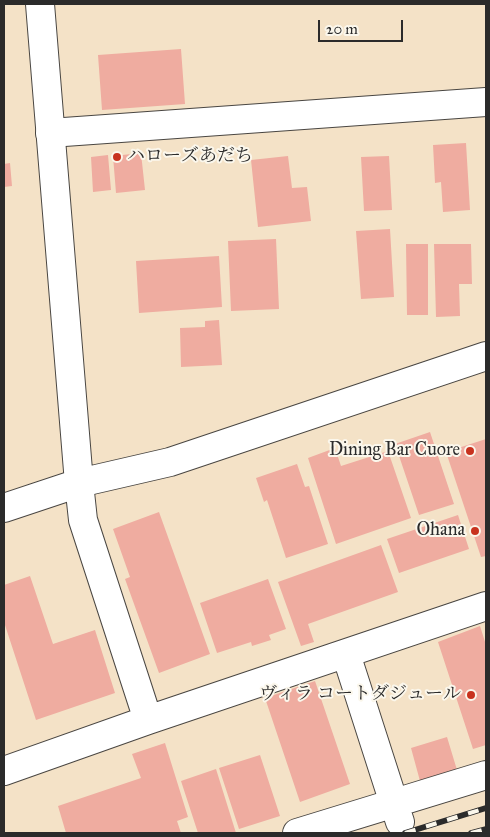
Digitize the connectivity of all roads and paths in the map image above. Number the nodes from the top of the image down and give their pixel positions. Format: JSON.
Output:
{"nodes":[{"id":1,"x":40,"y":4,"type":"edge"},
{"id":2,"x":486,"y":102,"type":"edge"},
{"id":3,"x":50,"y":133,"type":"junction"},
{"id":4,"x":486,"y":356,"type":"edge"},
{"id":5,"x":79,"y":483,"type":"junction"},
{"id":6,"x":4,"y":508,"type":"edge"},
{"id":7,"x":486,"y":606,"type":"edge"},
{"id":8,"x":346,"y":654,"type":"junction"},
{"id":9,"x":148,"y":720,"type":"junction"},
{"id":10,"x":4,"y":771,"type":"edge"},
{"id":11,"x":486,"y":775,"type":"edge"},
{"id":12,"x":397,"y":813,"type":"junction"},
{"id":13,"x":297,"y":833,"type":"edge"}],
"edges":[{"from":1,"to":3,"type":"street"},
{"from":2,"to":3,"type":"street"},
{"from":3,"to":5,"type":"street"},
{"from":4,"to":5,"type":"street"},
{"from":5,"to":6,"type":"street"},
{"from":5,"to":9,"type":"street"},
{"from":7,"to":8,"type":"street"},
{"from":8,"to":9,"type":"street"},
{"from":8,"to":12,"type":"street"},
{"from":9,"to":10,"type":"street"},
{"from":11,"to":12,"type":"street"},
{"from":12,"to":13,"type":"street"}]}
